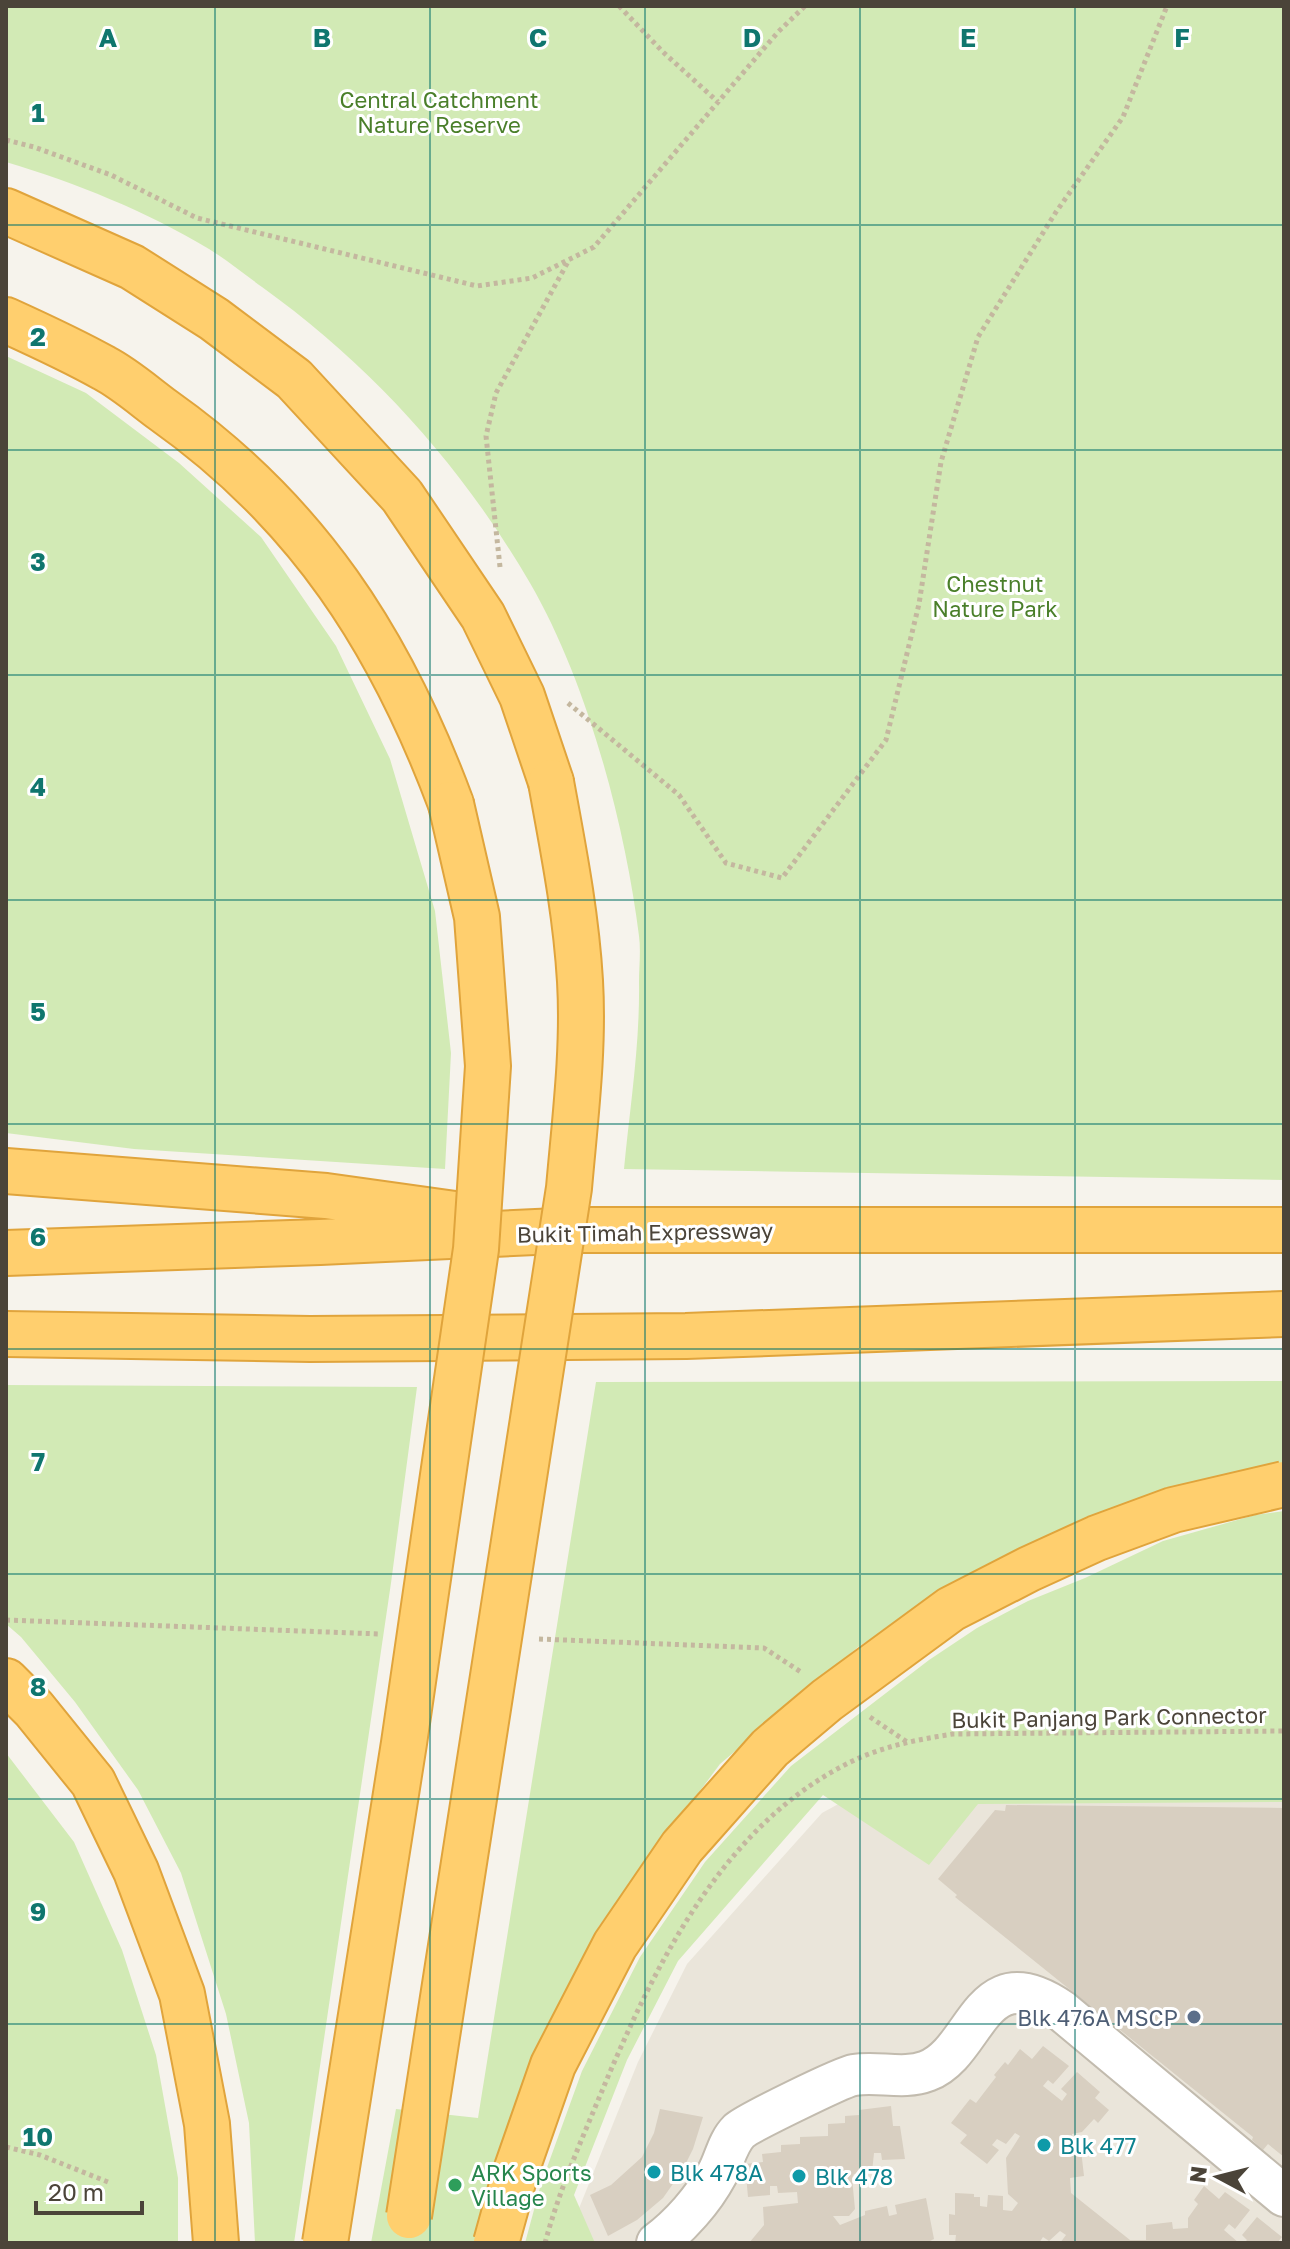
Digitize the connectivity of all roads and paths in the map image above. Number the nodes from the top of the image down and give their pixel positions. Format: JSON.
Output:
{"nodes":[{"id":1,"x":619,"y":6,"type":"edge"},
{"id":2,"x":805,"y":6,"type":"edge"},
{"id":3,"x":1167,"y":6,"type":"edge"},
{"id":4,"x":718,"y":102,"type":"junction"},
{"id":5,"x":6,"y":140,"type":"edge"},
{"id":6,"x":6,"y":211,"type":"edge"},
{"id":7,"x":569,"y":260,"type":"junction"},
{"id":8,"x":6,"y":320,"type":"edge"},
{"id":9,"x":501,"y":579,"type":"dead end"},
{"id":10,"x":567,"y":702,"type":"dead end"},
{"id":11,"x":6,"y":1171,"type":"edge"},
{"id":12,"x":579,"y":1230,"type":"junction"},
{"id":13,"x":1284,"y":1230,"type":"edge"},
{"id":14,"x":6,"y":1253,"type":"edge"},
{"id":15,"x":1284,"y":1314,"type":"edge"},
{"id":16,"x":6,"y":1334,"type":"edge"},
{"id":17,"x":1284,"y":1484,"type":"edge"},
{"id":18,"x":6,"y":1681,"type":"edge"},
{"id":19,"x":1284,"y":1731,"type":"edge"},
{"id":20,"x":6,"y":2147,"type":"edge"},
{"id":21,"x":108,"y":2182,"type":"dead end"},
{"id":22,"x":1284,"y":2196,"type":"edge"},
{"id":23,"x":216,"y":2243,"type":"edge"},
{"id":24,"x":325,"y":2243,"type":"edge"},
{"id":25,"x":404,"y":2243,"type":"edge"},
{"id":26,"x":496,"y":2243,"type":"edge"},
{"id":27,"x":545,"y":2243,"type":"edge"},
{"id":28,"x":657,"y":2243,"type":"edge"}],
"edges":[{"from":1,"to":4,"type":"path"},
{"from":2,"to":4,"type":"path"},
{"from":3,"to":10,"type":"path"},
{"from":4,"to":7,"type":"path"},
{"from":5,"to":7,"type":"path"},
{"from":6,"to":25,"type":"highway","bridge":true},
{"from":7,"to":9,"type":"path"},
{"from":8,"to":24,"type":"highway","bridge":true},
{"from":11,"to":12,"type":"highway"},
{"from":12,"to":13,"type":"highway","name":"Bukit Timah Expressway"},
{"from":12,"to":14,"type":"highway","name":"Bukit Timah Expressway"},
{"from":15,"to":16,"type":"highway"},
{"from":17,"to":26,"type":"highway","bridge":true},
{"from":18,"to":23,"type":"highway"},
{"from":19,"to":27,"type":"path","name":"Bukit Panjang Park Connector"},
{"from":20,"to":21,"type":"path"},
{"from":22,"to":28,"type":"lane"}]}
